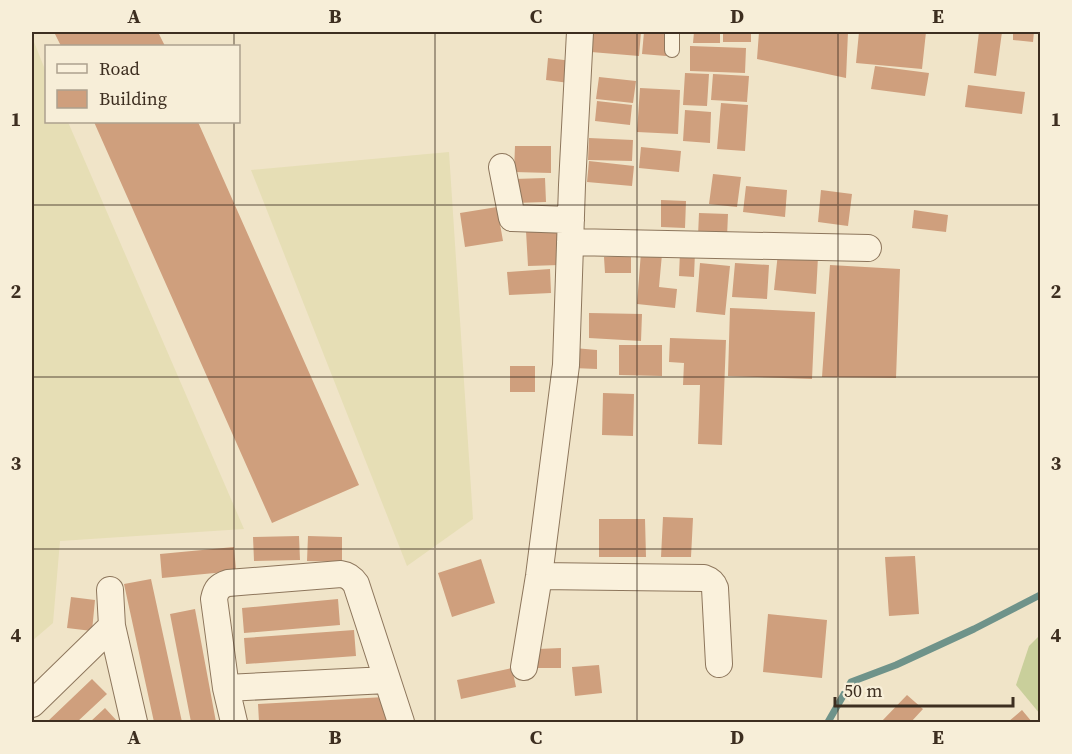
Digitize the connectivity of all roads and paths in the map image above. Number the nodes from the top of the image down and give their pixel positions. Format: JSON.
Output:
{"nodes":[{"id":1,"x":580,"y":32,"type":"edge"},
{"id":2,"x":672,"y":32,"type":"edge"},
{"id":3,"x":672,"y":50,"type":"dead end"},
{"id":4,"x":502,"y":167,"type":"dead end"},
{"id":5,"x":571,"y":231,"type":"junction"},
{"id":6,"x":868,"y":248,"type":"dead end"},
{"id":7,"x":539,"y":576,"type":"junction"},
{"id":8,"x":110,"y":590,"type":"dead end"},
{"id":9,"x":112,"y":626,"type":"junction"},
{"id":10,"x":719,"y":664,"type":"dead end"},
{"id":11,"x":524,"y":667,"type":"dead end"},
{"id":12,"x":387,"y":680,"type":"junction"},
{"id":13,"x":226,"y":688,"type":"junction"},
{"id":14,"x":32,"y":704,"type":"edge"},
{"id":15,"x":134,"y":723,"type":"edge"},
{"id":16,"x":234,"y":723,"type":"edge"},
{"id":17,"x":400,"y":723,"type":"edge"}],
"edges":[{"from":1,"to":5,"type":"street"},
{"from":2,"to":3,"type":"lane"},
{"from":4,"to":5,"type":"street"},
{"from":5,"to":6,"type":"street"},
{"from":5,"to":7,"type":"street"},
{"from":7,"to":10,"type":"street"},
{"from":7,"to":11,"type":"street"},
{"from":8,"to":9,"type":"street"},
{"from":9,"to":14,"type":"street"},
{"from":9,"to":15,"type":"street"},
{"from":12,"to":13,"type":"street"},
{"from":12,"to":13,"type":"street"},
{"from":12,"to":17,"type":"street"},
{"from":13,"to":16,"type":"street"}]}
